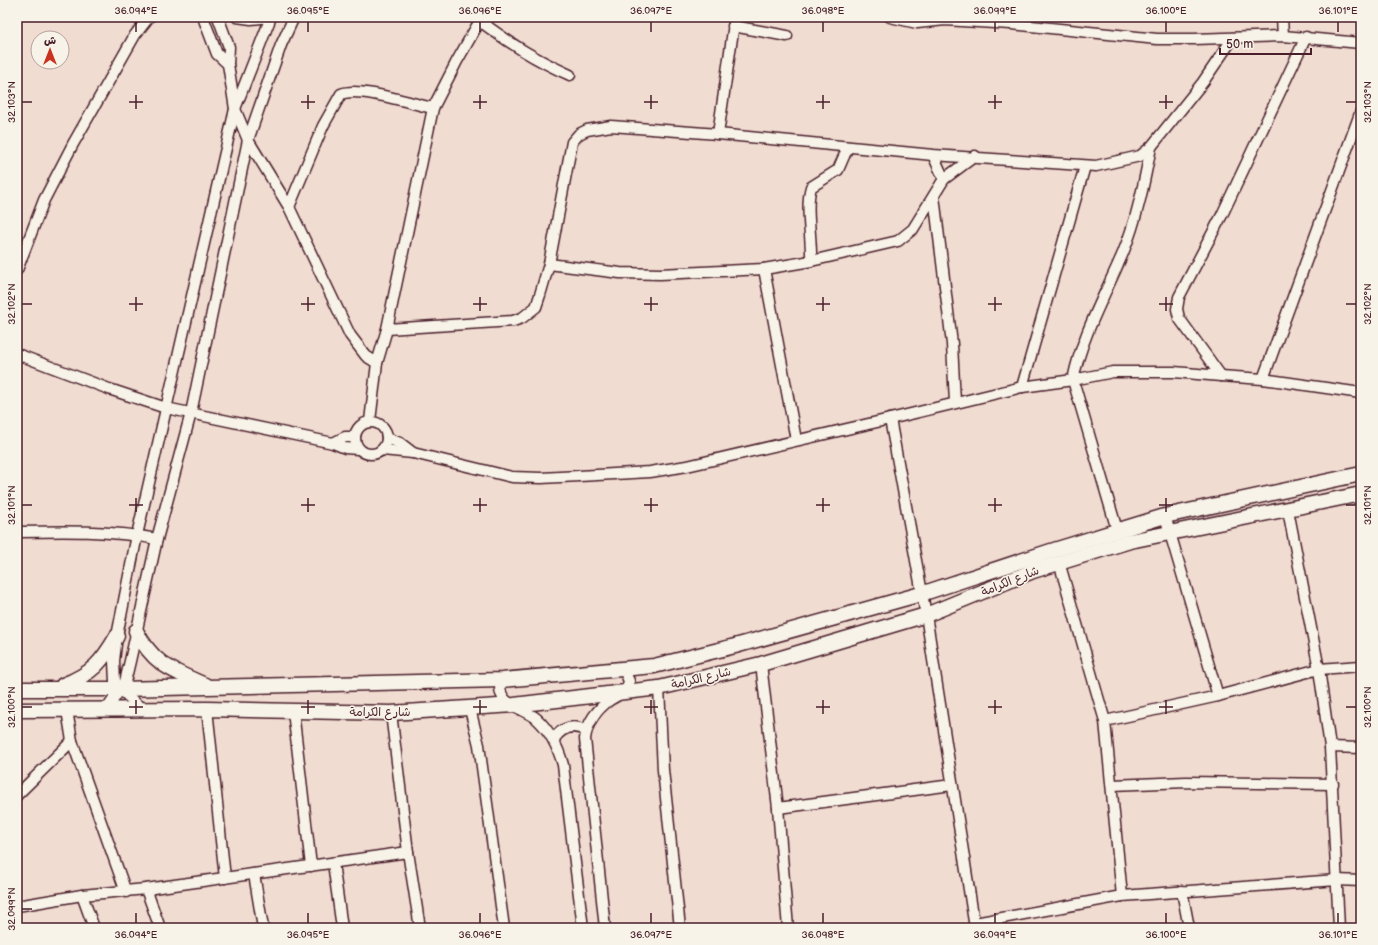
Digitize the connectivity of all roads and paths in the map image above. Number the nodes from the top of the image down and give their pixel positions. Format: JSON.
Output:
{"nodes":[{"id":1,"x":149,"y":17,"type":"edge"},
{"id":2,"x":203,"y":17,"type":"edge"},
{"id":3,"x":218,"y":17,"type":"edge"},
{"id":4,"x":237,"y":17,"type":"edge"},
{"id":5,"x":271,"y":17,"type":"edge"},
{"id":6,"x":294,"y":17,"type":"edge"},
{"id":7,"x":890,"y":17,"type":"edge"},
{"id":8,"x":1282,"y":17,"type":"edge"},
{"id":9,"x":942,"y":18,"type":"edge"},
{"id":10,"x":481,"y":19,"type":"edge"},
{"id":11,"x":1015,"y":21,"type":"edge"},
{"id":12,"x":734,"y":22,"type":"edge"},
{"id":13,"x":787,"y":36,"type":"dead end"},
{"id":14,"x":1283,"y":36,"type":"junction"},
{"id":15,"x":1233,"y":38,"type":"junction"},
{"id":16,"x":1306,"y":38,"type":"junction"},
{"id":17,"x":1361,"y":43,"type":"edge"},
{"id":18,"x":228,"y":64,"type":"junction"},
{"id":19,"x":570,"y":75,"type":"dead end"},
{"id":20,"x":433,"y":108,"type":"junction"},
{"id":21,"x":235,"y":110,"type":"junction"},
{"id":22,"x":1361,"y":111,"type":"edge"},
{"id":23,"x":718,"y":134,"type":"junction"},
{"id":24,"x":248,"y":140,"type":"junction"},
{"id":25,"x":848,"y":147,"type":"junction"},
{"id":26,"x":1151,"y":147,"type":"junction"},
{"id":27,"x":933,"y":155,"type":"junction"},
{"id":28,"x":975,"y":156,"type":"junction"},
{"id":29,"x":1086,"y":166,"type":"junction"},
{"id":30,"x":944,"y":179,"type":"junction"},
{"id":31,"x":934,"y":196,"type":"junction"},
{"id":32,"x":289,"y":207,"type":"junction"},
{"id":33,"x":811,"y":261,"type":"junction"},
{"id":34,"x":550,"y":264,"type":"junction"},
{"id":35,"x":764,"y":269,"type":"junction"},
{"id":36,"x":17,"y":270,"type":"edge"},
{"id":37,"x":387,"y":329,"type":"junction"},
{"id":38,"x":17,"y":354,"type":"edge"},
{"id":39,"x":377,"y":363,"type":"junction"},
{"id":40,"x":1221,"y":376,"type":"junction"},
{"id":41,"x":1263,"y":379,"type":"junction"},
{"id":42,"x":1073,"y":380,"type":"junction"},
{"id":43,"x":1022,"y":387,"type":"junction"},
{"id":44,"x":1361,"y":393,"type":"edge"},
{"id":45,"x":955,"y":402,"type":"junction"},
{"id":46,"x":166,"y":408,"type":"junction"},
{"id":47,"x":191,"y":413,"type":"junction"},
{"id":48,"x":890,"y":420,"type":"junction"},
{"id":49,"x":370,"y":421,"type":"junction"},
{"id":50,"x":354,"y":437,"type":"junction"},
{"id":51,"x":387,"y":438,"type":"junction"},
{"id":52,"x":796,"y":440,"type":"junction"},
{"id":53,"x":333,"y":444,"type":"junction"},
{"id":54,"x":358,"y":448,"type":"junction"},
{"id":55,"x":382,"y":450,"type":"junction"},
{"id":56,"x":414,"y":453,"type":"junction"},
{"id":57,"x":1361,"y":474,"type":"edge"},
{"id":58,"x":1361,"y":494,"type":"edge"},
{"id":59,"x":1288,"y":510,"type":"junction"},
{"id":60,"x":1165,"y":516,"type":"junction"},
{"id":61,"x":1117,"y":530,"type":"junction"},
{"id":62,"x":17,"y":532,"type":"edge"},
{"id":63,"x":1171,"y":533,"type":"junction"},
{"id":64,"x":137,"y":535,"type":"junction"},
{"id":65,"x":157,"y":540,"type":"junction"},
{"id":66,"x":1059,"y":562,"type":"junction"},
{"id":67,"x":921,"y":594,"type":"junction"},
{"id":68,"x":926,"y":614,"type":"junction"},
{"id":69,"x":136,"y":631,"type":"junction"},
{"id":70,"x":117,"y":636,"type":"junction"},
{"id":71,"x":762,"y":664,"type":"junction"},
{"id":72,"x":1361,"y":666,"type":"edge"},
{"id":73,"x":1319,"y":669,"type":"junction"},
{"id":74,"x":624,"y":670,"type":"junction"},
{"id":75,"x":502,"y":680,"type":"junction"},
{"id":76,"x":209,"y":687,"type":"junction"},
{"id":77,"x":57,"y":688,"type":"junction"},
{"id":78,"x":659,"y":688,"type":"junction"},
{"id":79,"x":17,"y":689,"type":"edge"},
{"id":80,"x":120,"y":689,"type":"junction"},
{"id":81,"x":619,"y":694,"type":"junction"},
{"id":82,"x":1218,"y":696,"type":"junction"},
{"id":83,"x":514,"y":706,"type":"junction"},
{"id":84,"x":106,"y":709,"type":"junction"},
{"id":85,"x":142,"y":709,"type":"junction"},
{"id":86,"x":207,"y":709,"type":"junction"},
{"id":87,"x":470,"y":709,"type":"junction"},
{"id":88,"x":17,"y":710,"type":"edge"},
{"id":89,"x":67,"y":710,"type":"junction"},
{"id":90,"x":294,"y":711,"type":"junction"},
{"id":91,"x":391,"y":713,"type":"junction"},
{"id":92,"x":1105,"y":721,"type":"junction"},
{"id":93,"x":586,"y":731,"type":"junction"},
{"id":94,"x":554,"y":739,"type":"junction"},
{"id":95,"x":72,"y":741,"type":"junction"},
{"id":96,"x":1330,"y":747,"type":"junction"},
{"id":97,"x":1361,"y":748,"type":"edge"},
{"id":98,"x":952,"y":784,"type":"junction"},
{"id":99,"x":1333,"y":784,"type":"junction"},
{"id":100,"x":1112,"y":785,"type":"junction"},
{"id":101,"x":17,"y":795,"type":"edge"},
{"id":102,"x":778,"y":808,"type":"junction"},
{"id":103,"x":408,"y":852,"type":"junction"},
{"id":104,"x":333,"y":863,"type":"junction"},
{"id":105,"x":311,"y":866,"type":"junction"},
{"id":106,"x":254,"y":874,"type":"junction"},
{"id":107,"x":225,"y":878,"type":"junction"},
{"id":108,"x":1337,"y":880,"type":"junction"},
{"id":109,"x":1361,"y":881,"type":"edge"},
{"id":110,"x":146,"y":889,"type":"junction"},
{"id":111,"x":1182,"y":891,"type":"junction"},
{"id":112,"x":126,"y":892,"type":"junction"},
{"id":113,"x":82,"y":895,"type":"junction"},
{"id":114,"x":1122,"y":896,"type":"junction"},
{"id":115,"x":17,"y":906,"type":"edge"},
{"id":116,"x":975,"y":926,"type":"edge"},
{"id":117,"x":94,"y":928,"type":"edge"},
{"id":118,"x":160,"y":928,"type":"edge"},
{"id":119,"x":263,"y":928,"type":"edge"},
{"id":120,"x":342,"y":928,"type":"edge"},
{"id":121,"x":420,"y":928,"type":"edge"},
{"id":122,"x":504,"y":928,"type":"edge"},
{"id":123,"x":583,"y":928,"type":"edge"},
{"id":124,"x":605,"y":928,"type":"edge"},
{"id":125,"x":680,"y":928,"type":"edge"},
{"id":126,"x":788,"y":928,"type":"edge"},
{"id":127,"x":1189,"y":928,"type":"edge"},
{"id":128,"x":1340,"y":928,"type":"edge"}],
"edges":[{"from":1,"to":36,"type":"street"},
{"from":2,"to":18,"type":"street"},
{"from":3,"to":18,"type":"street"},
{"from":4,"to":5,"type":"street"},
{"from":5,"to":21,"type":"street"},
{"from":6,"to":24,"type":"street"},
{"from":7,"to":9,"type":"street"},
{"from":8,"to":14,"type":"street"},
{"from":9,"to":11,"type":"street"},
{"from":10,"to":19,"type":"street"},
{"from":10,"to":20,"type":"street"},
{"from":11,"to":15,"type":"street"},
{"from":12,"to":13,"type":"street"},
{"from":12,"to":23,"type":"street"},
{"from":14,"to":15,"type":"street"},
{"from":14,"to":16,"type":"street"},
{"from":15,"to":26,"type":"street"},
{"from":16,"to":17,"type":"street"},
{"from":16,"to":40,"type":"street"},
{"from":18,"to":21,"type":"street"},
{"from":20,"to":32,"type":"street"},
{"from":20,"to":37,"type":"street"},
{"from":21,"to":24,"type":"street"},
{"from":21,"to":46,"type":"street"},
{"from":22,"to":41,"type":"street"},
{"from":23,"to":25,"type":"street"},
{"from":23,"to":34,"type":"street"},
{"from":24,"to":32,"type":"street"},
{"from":24,"to":47,"type":"street"},
{"from":25,"to":27,"type":"street"},
{"from":25,"to":33,"type":"street"},
{"from":26,"to":29,"type":"street"},
{"from":26,"to":42,"type":"street"},
{"from":27,"to":28,"type":"street"},
{"from":27,"to":30,"type":"street"},
{"from":28,"to":29,"type":"street"},
{"from":28,"to":30,"type":"street"},
{"from":29,"to":43,"type":"street"},
{"from":30,"to":31,"type":"street"},
{"from":31,"to":33,"type":"street"},
{"from":31,"to":45,"type":"street"},
{"from":32,"to":39,"type":"street"},
{"from":33,"to":35,"type":"street"},
{"from":34,"to":35,"type":"street"},
{"from":34,"to":37,"type":"street"},
{"from":35,"to":52,"type":"street"},
{"from":37,"to":39,"type":"street"},
{"from":38,"to":46,"type":"street"},
{"from":39,"to":49,"type":"street"},
{"from":40,"to":41,"type":"street"},
{"from":40,"to":42,"type":"street"},
{"from":41,"to":44,"type":"street"},
{"from":42,"to":43,"type":"street"},
{"from":42,"to":61,"type":"street"},
{"from":43,"to":45,"type":"street"},
{"from":45,"to":48,"type":"street"},
{"from":46,"to":47,"type":"street"},
{"from":46,"to":64,"type":"street"},
{"from":47,"to":53,"type":"street"},
{"from":47,"to":65,"type":"street"},
{"from":48,"to":52,"type":"street"},
{"from":48,"to":67,"type":"street"},
{"from":49,"to":50,"type":"street"},
{"from":49,"to":51,"type":"street"},
{"from":50,"to":53,"type":"street"},
{"from":50,"to":54,"type":"street"},
{"from":51,"to":55,"type":"street"},
{"from":51,"to":56,"type":"street"},
{"from":52,"to":56,"type":"street"},
{"from":53,"to":54,"type":"street"},
{"from":54,"to":55,"type":"street"},
{"from":55,"to":56,"type":"street"},
{"from":57,"to":60,"type":"street","name":"شارع الكرامة"},
{"from":58,"to":59,"type":"street","name":"شارع الكرامة"},
{"from":59,"to":63,"type":"street","name":"شارع الكرامة"},
{"from":59,"to":73,"type":"street"},
{"from":60,"to":61,"type":"street","name":"شارع الكرامة"},
{"from":60,"to":63,"type":"street"},
{"from":61,"to":67,"type":"street","name":"شارع الكرامة"},
{"from":62,"to":64,"type":"street"},
{"from":63,"to":66,"type":"street","name":"شارع الكرامة"},
{"from":63,"to":82,"type":"street"},
{"from":64,"to":65,"type":"street"},
{"from":64,"to":70,"type":"street"},
{"from":65,"to":69,"type":"street"},
{"from":66,"to":68,"type":"street","name":"شارع الكرامة"},
{"from":66,"to":92,"type":"street"},
{"from":67,"to":68,"type":"street"},
{"from":67,"to":74,"type":"street","name":"شارع الكرامة"},
{"from":68,"to":71,"type":"street","name":"شارع الكرامة"},
{"from":68,"to":98,"type":"street"},
{"from":69,"to":76,"type":"street"},
{"from":69,"to":80,"type":"street"},
{"from":70,"to":77,"type":"street"},
{"from":70,"to":80,"type":"street"},
{"from":71,"to":78,"type":"street","name":"شارع الكرامة"},
{"from":71,"to":102,"type":"street"},
{"from":72,"to":73,"type":"street"},
{"from":73,"to":82,"type":"street"},
{"from":73,"to":96,"type":"street"},
{"from":74,"to":75,"type":"street","name":"شارع الكرامة"},
{"from":74,"to":81,"type":"street"},
{"from":75,"to":76,"type":"street","name":"شارع الكرامة"},
{"from":75,"to":83,"type":"street"},
{"from":76,"to":80,"type":"street","name":"شارع الكرامة"},
{"from":77,"to":79,"type":"street","name":"شارع الكرامة"},
{"from":77,"to":80,"type":"street","name":"شارع الكرامة"},
{"from":78,"to":81,"type":"street","name":"شارع الكرامة"},
{"from":78,"to":125,"type":"street"},
{"from":80,"to":84,"type":"street"},
{"from":80,"to":85,"type":"street"},
{"from":81,"to":83,"type":"street","name":"شارع الكرامة"},
{"from":81,"to":93,"type":"street"},
{"from":82,"to":92,"type":"street"},
{"from":83,"to":87,"type":"street","name":"شارع الكرامة"},
{"from":83,"to":94,"type":"street"},
{"from":84,"to":85,"type":"street","name":"شارع الكرامة"},
{"from":84,"to":89,"type":"street","name":"شارع الكرامة"},
{"from":85,"to":86,"type":"street","name":"شارع الكرامة"},
{"from":86,"to":90,"type":"street","name":"شارع الكرامة"},
{"from":86,"to":107,"type":"street"},
{"from":87,"to":91,"type":"street","name":"شارع الكرامة"},
{"from":87,"to":122,"type":"street"},
{"from":88,"to":89,"type":"street","name":"شارع الكرامة"},
{"from":89,"to":95,"type":"street"},
{"from":90,"to":91,"type":"street","name":"شارع الكرامة"},
{"from":90,"to":105,"type":"street"},
{"from":91,"to":103,"type":"street"},
{"from":92,"to":100,"type":"street"},
{"from":93,"to":94,"type":"street"},
{"from":93,"to":124,"type":"street"},
{"from":94,"to":123,"type":"street"},
{"from":95,"to":101,"type":"street"},
{"from":95,"to":112,"type":"street"},
{"from":96,"to":97,"type":"street"},
{"from":96,"to":99,"type":"street"},
{"from":98,"to":102,"type":"street"},
{"from":98,"to":116,"type":"street"},
{"from":99,"to":100,"type":"street"},
{"from":99,"to":108,"type":"street"},
{"from":100,"to":114,"type":"street"},
{"from":102,"to":126,"type":"street"},
{"from":103,"to":104,"type":"street"},
{"from":103,"to":121,"type":"street"},
{"from":104,"to":105,"type":"street"},
{"from":104,"to":120,"type":"street"},
{"from":105,"to":106,"type":"street"},
{"from":106,"to":107,"type":"street"},
{"from":106,"to":119,"type":"street"},
{"from":107,"to":110,"type":"street"},
{"from":108,"to":109,"type":"street"},
{"from":108,"to":111,"type":"street"},
{"from":108,"to":128,"type":"street"},
{"from":110,"to":112,"type":"street"},
{"from":110,"to":118,"type":"street"},
{"from":111,"to":114,"type":"street"},
{"from":111,"to":127,"type":"street"},
{"from":112,"to":113,"type":"street"},
{"from":113,"to":115,"type":"street"},
{"from":113,"to":117,"type":"street"},
{"from":114,"to":116,"type":"street"}]}
